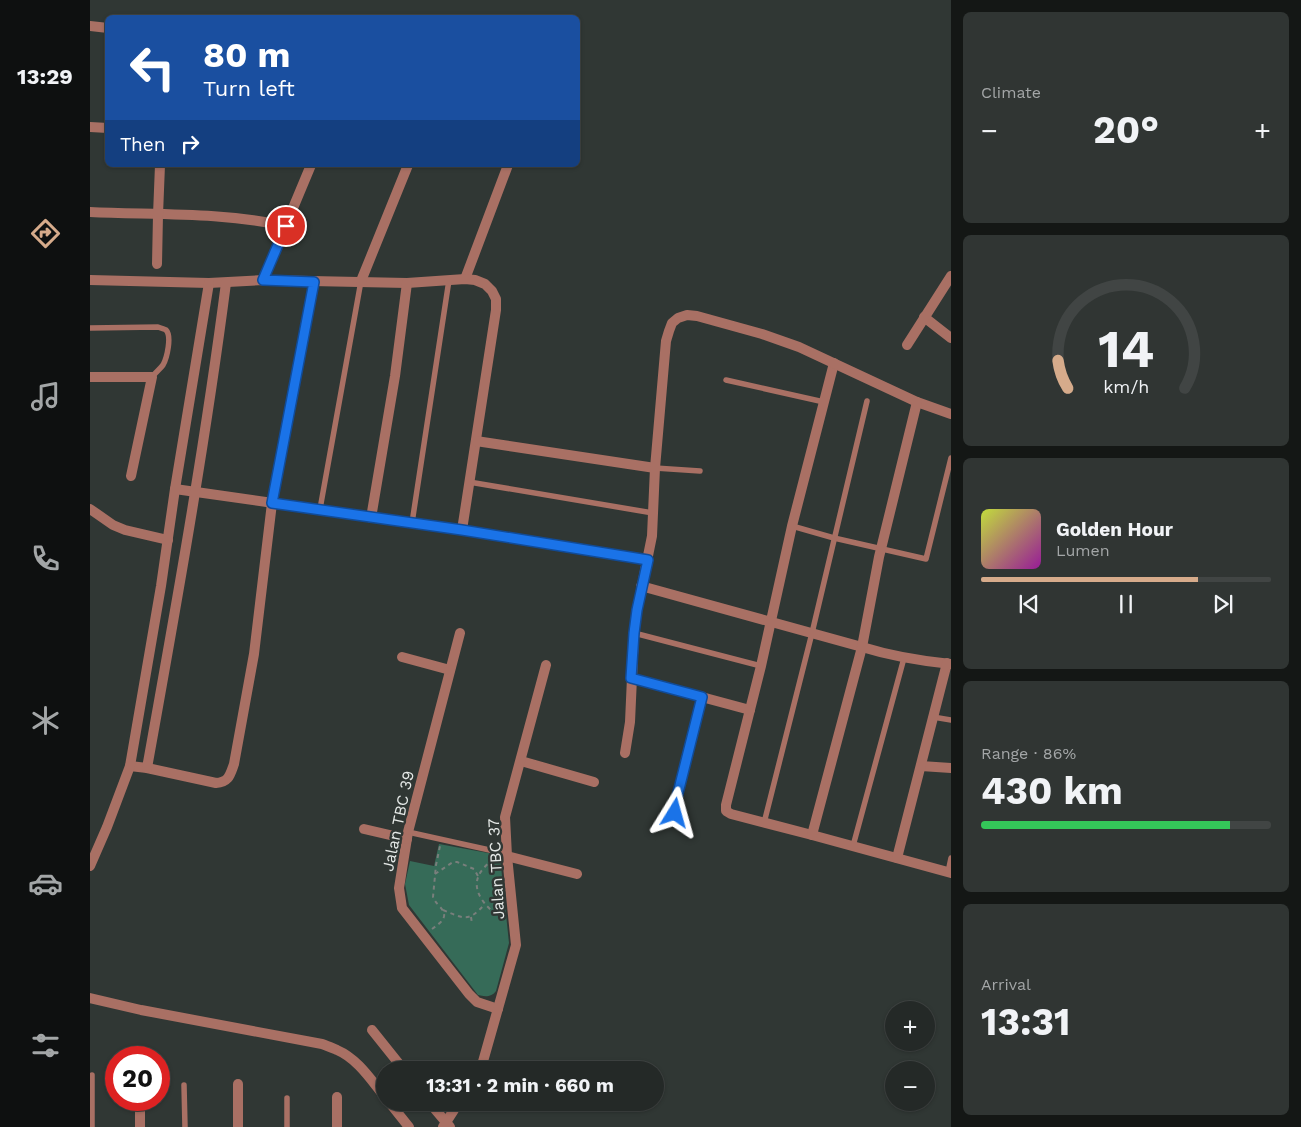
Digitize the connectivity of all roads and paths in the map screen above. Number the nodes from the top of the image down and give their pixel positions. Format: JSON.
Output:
{"nodes":[{"id":1,"x":90,"y":26,"type":"edge"},
{"id":2,"x":105,"y":28,"type":"edge"},
{"id":3,"x":90,"y":127,"type":"edge"},
{"id":4,"x":105,"y":128,"type":"edge"},
{"id":5,"x":160,"y":167,"type":"edge"},
{"id":6,"x":310,"y":167,"type":"edge"},
{"id":7,"x":407,"y":167,"type":"edge"},
{"id":8,"x":507,"y":167,"type":"edge"},
{"id":9,"x":90,"y":212,"type":"edge"},
{"id":10,"x":158,"y":215,"type":"junction"},
{"id":11,"x":286,"y":226,"type":"junction"},
{"id":12,"x":157,"y":264,"type":"dead end"},
{"id":13,"x":951,"y":276,"type":"edge"},
{"id":14,"x":465,"y":279,"type":"junction"},
{"id":15,"x":90,"y":280,"type":"edge"},
{"id":16,"x":263,"y":280,"type":"junction"},
{"id":17,"x":449,"y":280,"type":"junction"},
{"id":18,"x":361,"y":281,"type":"junction"},
{"id":19,"x":314,"y":282,"type":"junction"},
{"id":20,"x":209,"y":283,"type":"junction"},
{"id":21,"x":226,"y":283,"type":"junction"},
{"id":22,"x":407,"y":283,"type":"junction"},
{"id":23,"x":924,"y":317,"type":"junction"},
{"id":24,"x":90,"y":328,"type":"edge"},
{"id":25,"x":951,"y":338,"type":"edge"},
{"id":26,"x":907,"y":345,"type":"dead end"},
{"id":27,"x":834,"y":363,"type":"junction"},
{"id":28,"x":90,"y":377,"type":"edge"},
{"id":29,"x":152,"y":377,"type":"junction"},
{"id":30,"x":726,"y":380,"type":"dead end"},
{"id":31,"x":867,"y":401,"type":"dead end"},
{"id":32,"x":824,"y":402,"type":"junction"},
{"id":33,"x":917,"y":402,"type":"junction"},
{"id":34,"x":951,"y":414,"type":"edge"},
{"id":35,"x":476,"y":441,"type":"junction"},
{"id":36,"x":951,"y":458,"type":"edge"},
{"id":37,"x":655,"y":468,"type":"junction"},
{"id":38,"x":700,"y":471,"type":"dead end"},
{"id":39,"x":131,"y":476,"type":"dead end"},
{"id":40,"x":469,"y":482,"type":"junction"},
{"id":41,"x":175,"y":489,"type":"junction"},
{"id":42,"x":194,"y":492,"type":"junction"},
{"id":43,"x":272,"y":503,"type":"junction"},
{"id":44,"x":90,"y":509,"type":"edge"},
{"id":45,"x":320,"y":509,"type":"junction"},
{"id":46,"x":653,"y":513,"type":"junction"},
{"id":47,"x":371,"y":518,"type":"junction"},
{"id":48,"x":412,"y":523,"type":"junction"},
{"id":49,"x":792,"y":526,"type":"junction"},
{"id":50,"x":462,"y":530,"type":"junction"},
{"id":51,"x":834,"y":538,"type":"junction"},
{"id":52,"x":168,"y":540,"type":"junction"},
{"id":53,"x":881,"y":549,"type":"junction"},
{"id":54,"x":648,"y":560,"type":"junction"},
{"id":55,"x":641,"y":586,"type":"junction"},
{"id":56,"x":771,"y":621,"type":"junction"},
{"id":57,"x":460,"y":633,"type":"dead end"},
{"id":58,"x":634,"y":633,"type":"junction"},
{"id":59,"x":812,"y":633,"type":"junction"},
{"id":60,"x":862,"y":646,"type":"junction"},
{"id":61,"x":402,"y":657,"type":"dead end"},
{"id":62,"x":904,"y":658,"type":"junction"},
{"id":63,"x":949,"y":664,"type":"edge"},
{"id":64,"x":546,"y":665,"type":"dead end"},
{"id":65,"x":761,"y":666,"type":"junction"},
{"id":66,"x":450,"y":670,"type":"junction"},
{"id":67,"x":631,"y":678,"type":"junction"},
{"id":68,"x":702,"y":697,"type":"junction"},
{"id":69,"x":750,"y":710,"type":"junction"},
{"id":70,"x":933,"y":717,"type":"junction"},
{"id":71,"x":951,"y":720,"type":"edge"},
{"id":72,"x":625,"y":753,"type":"dead end"},
{"id":73,"x":521,"y":760,"type":"junction"},
{"id":74,"x":130,"y":766,"type":"junction"},
{"id":75,"x":921,"y":766,"type":"junction"},
{"id":76,"x":147,"y":768,"type":"junction"},
{"id":77,"x":951,"y":768,"type":"edge"},
{"id":78,"x":594,"y":782,"type":"dead end"},
{"id":79,"x":684,"y":821,"type":"dead end"},
{"id":80,"x":764,"y":823,"type":"junction"},
{"id":81,"x":364,"y":829,"type":"dead end"},
{"id":82,"x":407,"y":835,"type":"junction"},
{"id":83,"x":812,"y":835,"type":"junction"},
{"id":84,"x":442,"y":839,"type":"junction"},
{"id":85,"x":853,"y":846,"type":"junction"},
{"id":86,"x":494,"y":851,"type":"junction"},
{"id":87,"x":507,"y":856,"type":"junction"},
{"id":88,"x":897,"y":858,"type":"junction"},
{"id":89,"x":951,"y":858,"type":"edge"},
{"id":90,"x":90,"y":866,"type":"edge"},
{"id":91,"x":949,"y":872,"type":"edge"},
{"id":92,"x":435,"y":874,"type":"junction"},
{"id":93,"x":577,"y":874,"type":"dead end"},
{"id":94,"x":478,"y":876,"type":"junction"},
{"id":95,"x":485,"y":904,"type":"junction"},
{"id":96,"x":443,"y":910,"type":"junction"},
{"id":97,"x":514,"y":916,"type":"junction"},
{"id":98,"x":471,"y":917,"type":"junction"},
{"id":99,"x":472,"y":924,"type":"dead end"},
{"id":100,"x":423,"y":936,"type":"junction"},
{"id":101,"x":90,"y":998,"type":"edge"},
{"id":102,"x":498,"y":1008,"type":"junction"},
{"id":103,"x":372,"y":1030,"type":"dead end"},
{"id":104,"x":397,"y":1061,"type":"edge"},
{"id":105,"x":483,"y":1061,"type":"edge"},
{"id":106,"x":92,"y":1076,"type":"dead end"},
{"id":107,"x":238,"y":1084,"type":"dead end"},
{"id":108,"x":184,"y":1085,"type":"dead end"},
{"id":109,"x":376,"y":1086,"type":"edge"},
{"id":110,"x":338,"y":1097,"type":"dead end"},
{"id":111,"x":287,"y":1098,"type":"dead end"},
{"id":112,"x":140,"y":1111,"type":"edge"},
{"id":113,"x":396,"y":1111,"type":"edge"},
{"id":114,"x":436,"y":1111,"type":"edge"},
{"id":115,"x":454,"y":1111,"type":"edge"},
{"id":116,"x":446,"y":1126,"type":"edge"},
{"id":117,"x":92,"y":1127,"type":"edge"},
{"id":118,"x":140,"y":1127,"type":"edge"},
{"id":119,"x":185,"y":1127,"type":"edge"},
{"id":120,"x":238,"y":1127,"type":"edge"},
{"id":121,"x":287,"y":1127,"type":"edge"},
{"id":122,"x":337,"y":1127,"type":"edge"},
{"id":123,"x":409,"y":1127,"type":"edge"}],
"edges":[{"from":1,"to":2,"type":"street"},
{"from":3,"to":4,"type":"street"},
{"from":5,"to":10,"type":"street"},
{"from":6,"to":11,"type":"street"},
{"from":7,"to":18,"type":"street"},
{"from":8,"to":14,"type":"street"},
{"from":9,"to":10,"type":"street"},
{"from":10,"to":11,"type":"street"},
{"from":10,"to":12,"type":"street"},
{"from":11,"to":16,"type":"street"},
{"from":13,"to":23,"type":"street"},
{"from":14,"to":17,"type":"street"},
{"from":14,"to":35,"type":"street"},
{"from":15,"to":20,"type":"street"},
{"from":16,"to":19,"type":"street"},
{"from":16,"to":21,"type":"street"},
{"from":17,"to":22,"type":"street"},
{"from":17,"to":48,"type":"lane"},
{"from":18,"to":19,"type":"street"},
{"from":18,"to":22,"type":"street"},
{"from":18,"to":45,"type":"lane"},
{"from":19,"to":43,"type":"street"},
{"from":20,"to":21,"type":"street"},
{"from":20,"to":41,"type":"street"},
{"from":21,"to":42,"type":"street"},
{"from":22,"to":47,"type":"street"},
{"from":23,"to":25,"type":"street"},
{"from":23,"to":26,"type":"street"},
{"from":24,"to":29,"type":"lane"},
{"from":27,"to":32,"type":"street"},
{"from":27,"to":33,"type":"street"},
{"from":27,"to":37,"type":"street"},
{"from":28,"to":29,"type":"street"},
{"from":29,"to":39,"type":"street"},
{"from":30,"to":32,"type":"lane"},
{"from":31,"to":51,"type":"lane"},
{"from":32,"to":49,"type":"street"},
{"from":33,"to":34,"type":"street"},
{"from":33,"to":53,"type":"street"},
{"from":35,"to":37,"type":"street"},
{"from":35,"to":40,"type":"street"},
{"from":36,"to":53,"type":"lane"},
{"from":37,"to":38,"type":"lane"},
{"from":37,"to":46,"type":"street"},
{"from":40,"to":46,"type":"lane"},
{"from":40,"to":50,"type":"street"},
{"from":41,"to":42,"type":"street"},
{"from":41,"to":52,"type":"street"},
{"from":42,"to":43,"type":"street"},
{"from":42,"to":76,"type":"street"},
{"from":43,"to":45,"type":"street"},
{"from":43,"to":76,"type":"street"},
{"from":44,"to":52,"type":"street"},
{"from":45,"to":47,"type":"street"},
{"from":46,"to":54,"type":"street"},
{"from":47,"to":48,"type":"street"},
{"from":48,"to":50,"type":"street"},
{"from":49,"to":51,"type":"lane"},
{"from":49,"to":56,"type":"street"},
{"from":50,"to":54,"type":"street"},
{"from":51,"to":53,"type":"lane"},
{"from":51,"to":59,"type":"lane"},
{"from":52,"to":74,"type":"street"},
{"from":53,"to":60,"type":"street"},
{"from":54,"to":55,"type":"street"},
{"from":55,"to":56,"type":"street"},
{"from":55,"to":58,"type":"street"},
{"from":56,"to":59,"type":"street"},
{"from":56,"to":65,"type":"street"},
{"from":57,"to":66,"type":"street","name":"Jalan TBC 39"},
{"from":58,"to":65,"type":"lane"},
{"from":58,"to":67,"type":"street"},
{"from":59,"to":60,"type":"street"},
{"from":59,"to":80,"type":"lane"},
{"from":60,"to":62,"type":"street"},
{"from":60,"to":83,"type":"street"},
{"from":61,"to":66,"type":"street"},
{"from":62,"to":63,"type":"street"},
{"from":62,"to":85,"type":"lane"},
{"from":63,"to":70,"type":"street"},
{"from":64,"to":73,"type":"street","name":"Jalan TBC 37"},
{"from":65,"to":69,"type":"street"},
{"from":66,"to":82,"type":"street","name":"Jalan TBC 39"},
{"from":67,"to":68,"type":"street"},
{"from":67,"to":72,"type":"street"},
{"from":68,"to":69,"type":"street"},
{"from":68,"to":79,"type":"lane"},
{"from":69,"to":80,"type":"street"},
{"from":70,"to":71,"type":"lane"},
{"from":70,"to":75,"type":"street"},
{"from":73,"to":78,"type":"street"},
{"from":73,"to":87,"type":"street","name":"Jalan TBC 37"},
{"from":74,"to":76,"type":"street"},
{"from":74,"to":90,"type":"street"},
{"from":75,"to":77,"type":"street"},
{"from":75,"to":88,"type":"street"},
{"from":80,"to":83,"type":"street"},
{"from":81,"to":82,"type":"street"},
{"from":82,"to":84,"type":"lane"},
{"from":82,"to":100,"type":"street","name":"Jalan TBC 39"},
{"from":83,"to":85,"type":"street"},
{"from":84,"to":86,"type":"lane"},
{"from":84,"to":92,"type":"path"},
{"from":85,"to":88,"type":"street"},
{"from":86,"to":87,"type":"lane"},
{"from":86,"to":94,"type":"path"},
{"from":87,"to":93,"type":"street"},
{"from":87,"to":97,"type":"street","name":"Jalan TBC 37"},
{"from":88,"to":91,"type":"street"},
{"from":89,"to":91,"type":"lane"},
{"from":92,"to":94,"type":"path"},
{"from":92,"to":96,"type":"path"},
{"from":94,"to":95,"type":"path"},
{"from":95,"to":97,"type":"path"},
{"from":95,"to":98,"type":"path"},
{"from":96,"to":98,"type":"path"},
{"from":96,"to":100,"type":"path"},
{"from":97,"to":102,"type":"street","name":"Jalan TBC 37"},
{"from":98,"to":99,"type":"path"},
{"from":100,"to":102,"type":"street","name":"Jalan TBC 39"},
{"from":101,"to":109,"type":"street"},
{"from":102,"to":105,"type":"street","name":"Jalan TBC 37"},
{"from":103,"to":104,"type":"street"},
{"from":106,"to":117,"type":"lane"},
{"from":107,"to":120,"type":"street"},
{"from":108,"to":119,"type":"lane"},
{"from":110,"to":122,"type":"street"},
{"from":111,"to":121,"type":"lane"},
{"from":112,"to":118,"type":"street"},
{"from":113,"to":123,"type":"street"},
{"from":114,"to":116,"type":"street"},
{"from":115,"to":116,"type":"street"}]}
